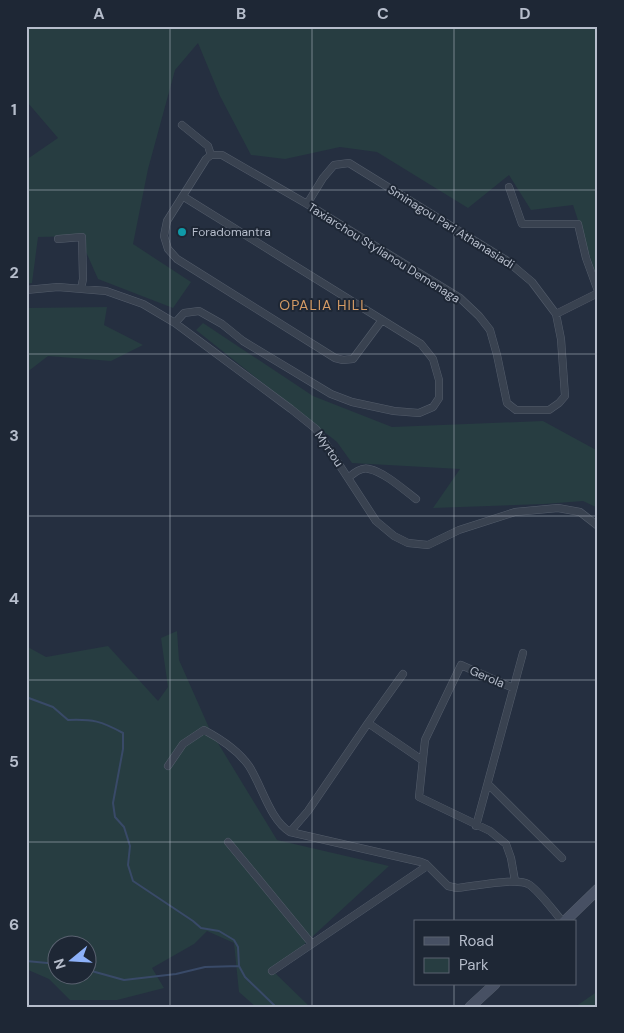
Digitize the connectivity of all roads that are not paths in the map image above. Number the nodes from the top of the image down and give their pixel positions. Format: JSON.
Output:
{"nodes":[{"id":1,"x":182,"y":125,"type":"dead end"},
{"id":2,"x":211,"y":154,"type":"junction"},
{"id":3,"x":509,"y":187,"type":"dead end"},
{"id":4,"x":184,"y":197,"type":"junction"},
{"id":5,"x":307,"y":204,"type":"junction"},
{"id":6,"x":58,"y":239,"type":"dead end"},
{"id":7,"x":81,"y":289,"type":"junction"},
{"id":8,"x":26,"y":290,"type":"edge"},
{"id":9,"x":598,"y":292,"type":"edge"},
{"id":10,"x":556,"y":314,"type":"junction"},
{"id":11,"x":382,"y":320,"type":"junction"},
{"id":12,"x":175,"y":323,"type":"junction"},
{"id":13,"x":549,"y":410,"type":"joint"},
{"id":14,"x":348,"y":478,"type":"junction"},
{"id":15,"x":416,"y":499,"type":"dead end"},
{"id":16,"x":598,"y":526,"type":"edge"},
{"id":17,"x":523,"y":653,"type":"dead end"},
{"id":18,"x":403,"y":674,"type":"dead end"},
{"id":19,"x":513,"y":688,"type":"junction"},
{"id":20,"x":368,"y":723,"type":"junction"},
{"id":21,"x":422,"y":760,"type":"junction"},
{"id":22,"x":168,"y":766,"type":"dead end"},
{"id":23,"x":488,"y":784,"type":"junction"},
{"id":24,"x":476,"y":826,"type":"junction"},
{"id":25,"x":290,"y":832,"type":"junction"},
{"id":26,"x":228,"y":842,"type":"dead end"},
{"id":27,"x":562,"y":858,"type":"dead end"},
{"id":28,"x":427,"y":866,"type":"junction"},
{"id":29,"x":515,"y":881,"type":"junction"},
{"id":30,"x":598,"y":889,"type":"edge"},
{"id":31,"x":561,"y":920,"type":"edge"},
{"id":32,"x":565,"y":920,"type":"edge"},
{"id":33,"x":312,"y":944,"type":"junction"},
{"id":34,"x":272,"y":971,"type":"dead end"},
{"id":35,"x":493,"y":986,"type":"edge"},
{"id":36,"x":470,"y":1007,"type":"edge"}],
"edges":[{"from":1,"to":2,"type":"street"},
{"from":2,"to":4,"type":"street"},
{"from":2,"to":5,"type":"street","name":"Taxiarchou Stylianou Demenaga"},
{"from":3,"to":9,"type":"street"},
{"from":4,"to":11,"type":"street"},
{"from":4,"to":11,"type":"street"},
{"from":5,"to":10,"type":"street","name":"Sminagou Pari Athanasiadi"},
{"from":5,"to":13,"type":"street","name":"Taxiarchou Stylianou Demenaga"},
{"from":6,"to":7,"type":"street"},
{"from":7,"to":8,"type":"street","name":"Myrtou"},
{"from":7,"to":12,"type":"street","name":"Myrtou"},
{"from":9,"to":10,"type":"street"},
{"from":10,"to":13,"type":"street","name":"Sminagou Pari Athanasiadi"},
{"from":11,"to":12,"type":"street"},
{"from":12,"to":14,"type":"street","name":"Myrtou"},
{"from":14,"to":15,"type":"street"},
{"from":14,"to":16,"type":"street","name":"Myrtou"},
{"from":17,"to":19,"type":"street"},
{"from":18,"to":20,"type":"street"},
{"from":19,"to":21,"type":"street","name":"Gerola"},
{"from":19,"to":23,"type":"street"},
{"from":20,"to":21,"type":"street"},
{"from":20,"to":25,"type":"street"},
{"from":21,"to":24,"type":"street"},
{"from":22,"to":25,"type":"street"},
{"from":23,"to":24,"type":"street"},
{"from":23,"to":27,"type":"street"},
{"from":24,"to":29,"type":"street"},
{"from":25,"to":28,"type":"street"},
{"from":26,"to":33,"type":"street"},
{"from":28,"to":29,"type":"street"},
{"from":28,"to":33,"type":"street"},
{"from":29,"to":31,"type":"street"},
{"from":30,"to":32,"type":"street"},
{"from":33,"to":34,"type":"street"},
{"from":35,"to":36,"type":"street"}]}
